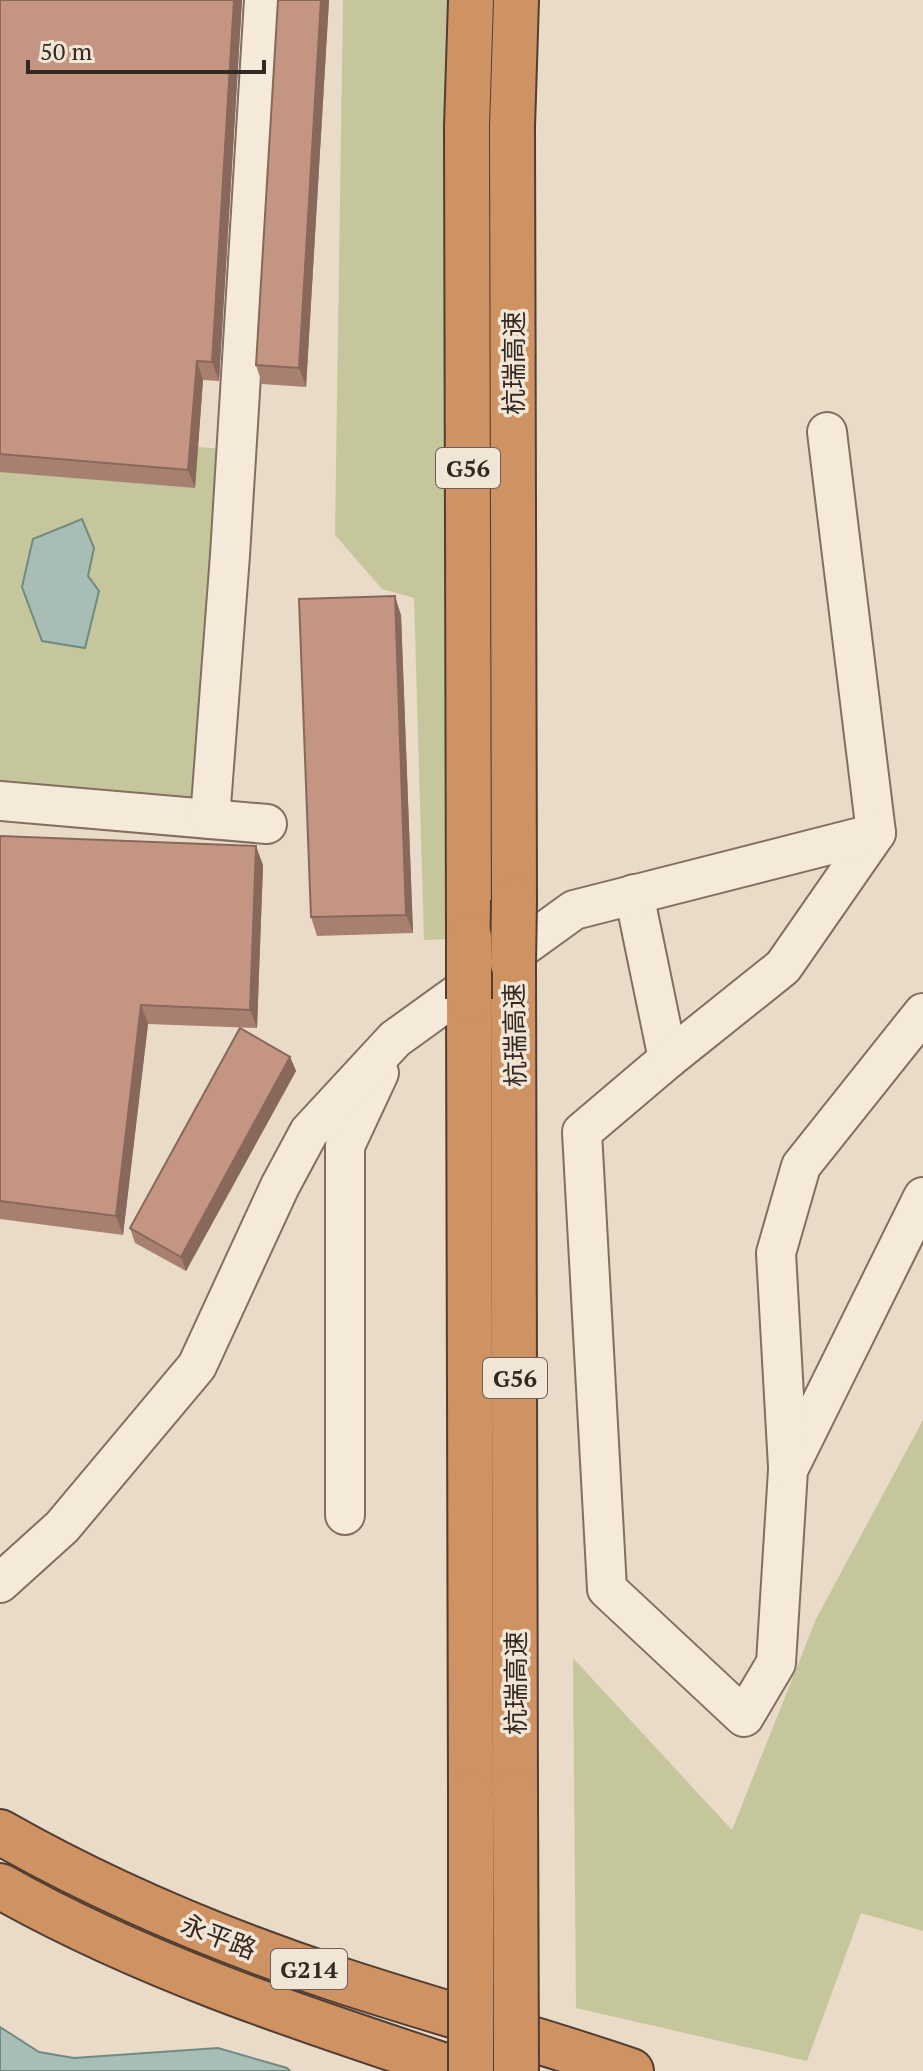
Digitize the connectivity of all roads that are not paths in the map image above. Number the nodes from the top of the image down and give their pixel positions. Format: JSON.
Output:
{"nodes":[{"id":1,"x":264,"y":0,"type":"edge"},
{"id":2,"x":471,"y":0,"type":"edge"},
{"id":3,"x":516,"y":0,"type":"edge"},
{"id":4,"x":827,"y":432,"type":"dead end"},
{"id":5,"x":0,"y":801,"type":"edge"},
{"id":6,"x":210,"y":819,"type":"junction"},
{"id":7,"x":267,"y":824,"type":"dead end"},
{"id":8,"x":876,"y":833,"type":"junction"},
{"id":9,"x":634,"y":894,"type":"junction"},
{"id":10,"x":923,"y":1013,"type":"edge"},
{"id":11,"x":395,"y":1039,"type":"junction"},
{"id":12,"x":668,"y":1059,"type":"junction"},
{"id":13,"x":923,"y":1197,"type":"edge"},
{"id":14,"x":788,"y":1470,"type":"junction"},
{"id":15,"x":345,"y":1515,"type":"dead end"},
{"id":16,"x":0,"y":1583,"type":"edge"},
{"id":17,"x":0,"y":1832,"type":"edge"},
{"id":18,"x":0,"y":1886,"type":"edge"},
{"id":19,"x":459,"y":2069,"type":"edge"},
{"id":20,"x":503,"y":2071,"type":"edge"},
{"id":21,"x":516,"y":2071,"type":"edge"},
{"id":22,"x":631,"y":2071,"type":"edge"}],
"edges":[{"from":1,"to":6,"type":"street"},
{"from":2,"to":19,"type":"highway","name":"杭瑞高速","number":"G56","bridge":true},
{"from":3,"to":21,"type":"highway","name":"杭瑞高速","number":"G56","bridge":true},
{"from":4,"to":8,"type":"street"},
{"from":5,"to":6,"type":"street"},
{"from":6,"to":7,"type":"street"},
{"from":8,"to":9,"type":"street"},
{"from":8,"to":12,"type":"street"},
{"from":9,"to":11,"type":"street"},
{"from":9,"to":12,"type":"street"},
{"from":10,"to":14,"type":"street"},
{"from":11,"to":15,"type":"street"},
{"from":11,"to":16,"type":"street"},
{"from":12,"to":14,"type":"street"},
{"from":13,"to":14,"type":"street"},
{"from":17,"to":22,"type":"highway","name":"永平路","number":"G214"},
{"from":18,"to":19,"type":"highway","name":"永平路","number":"G214"},
{"from":19,"to":20,"type":"highway","name":"永平路"}]}
